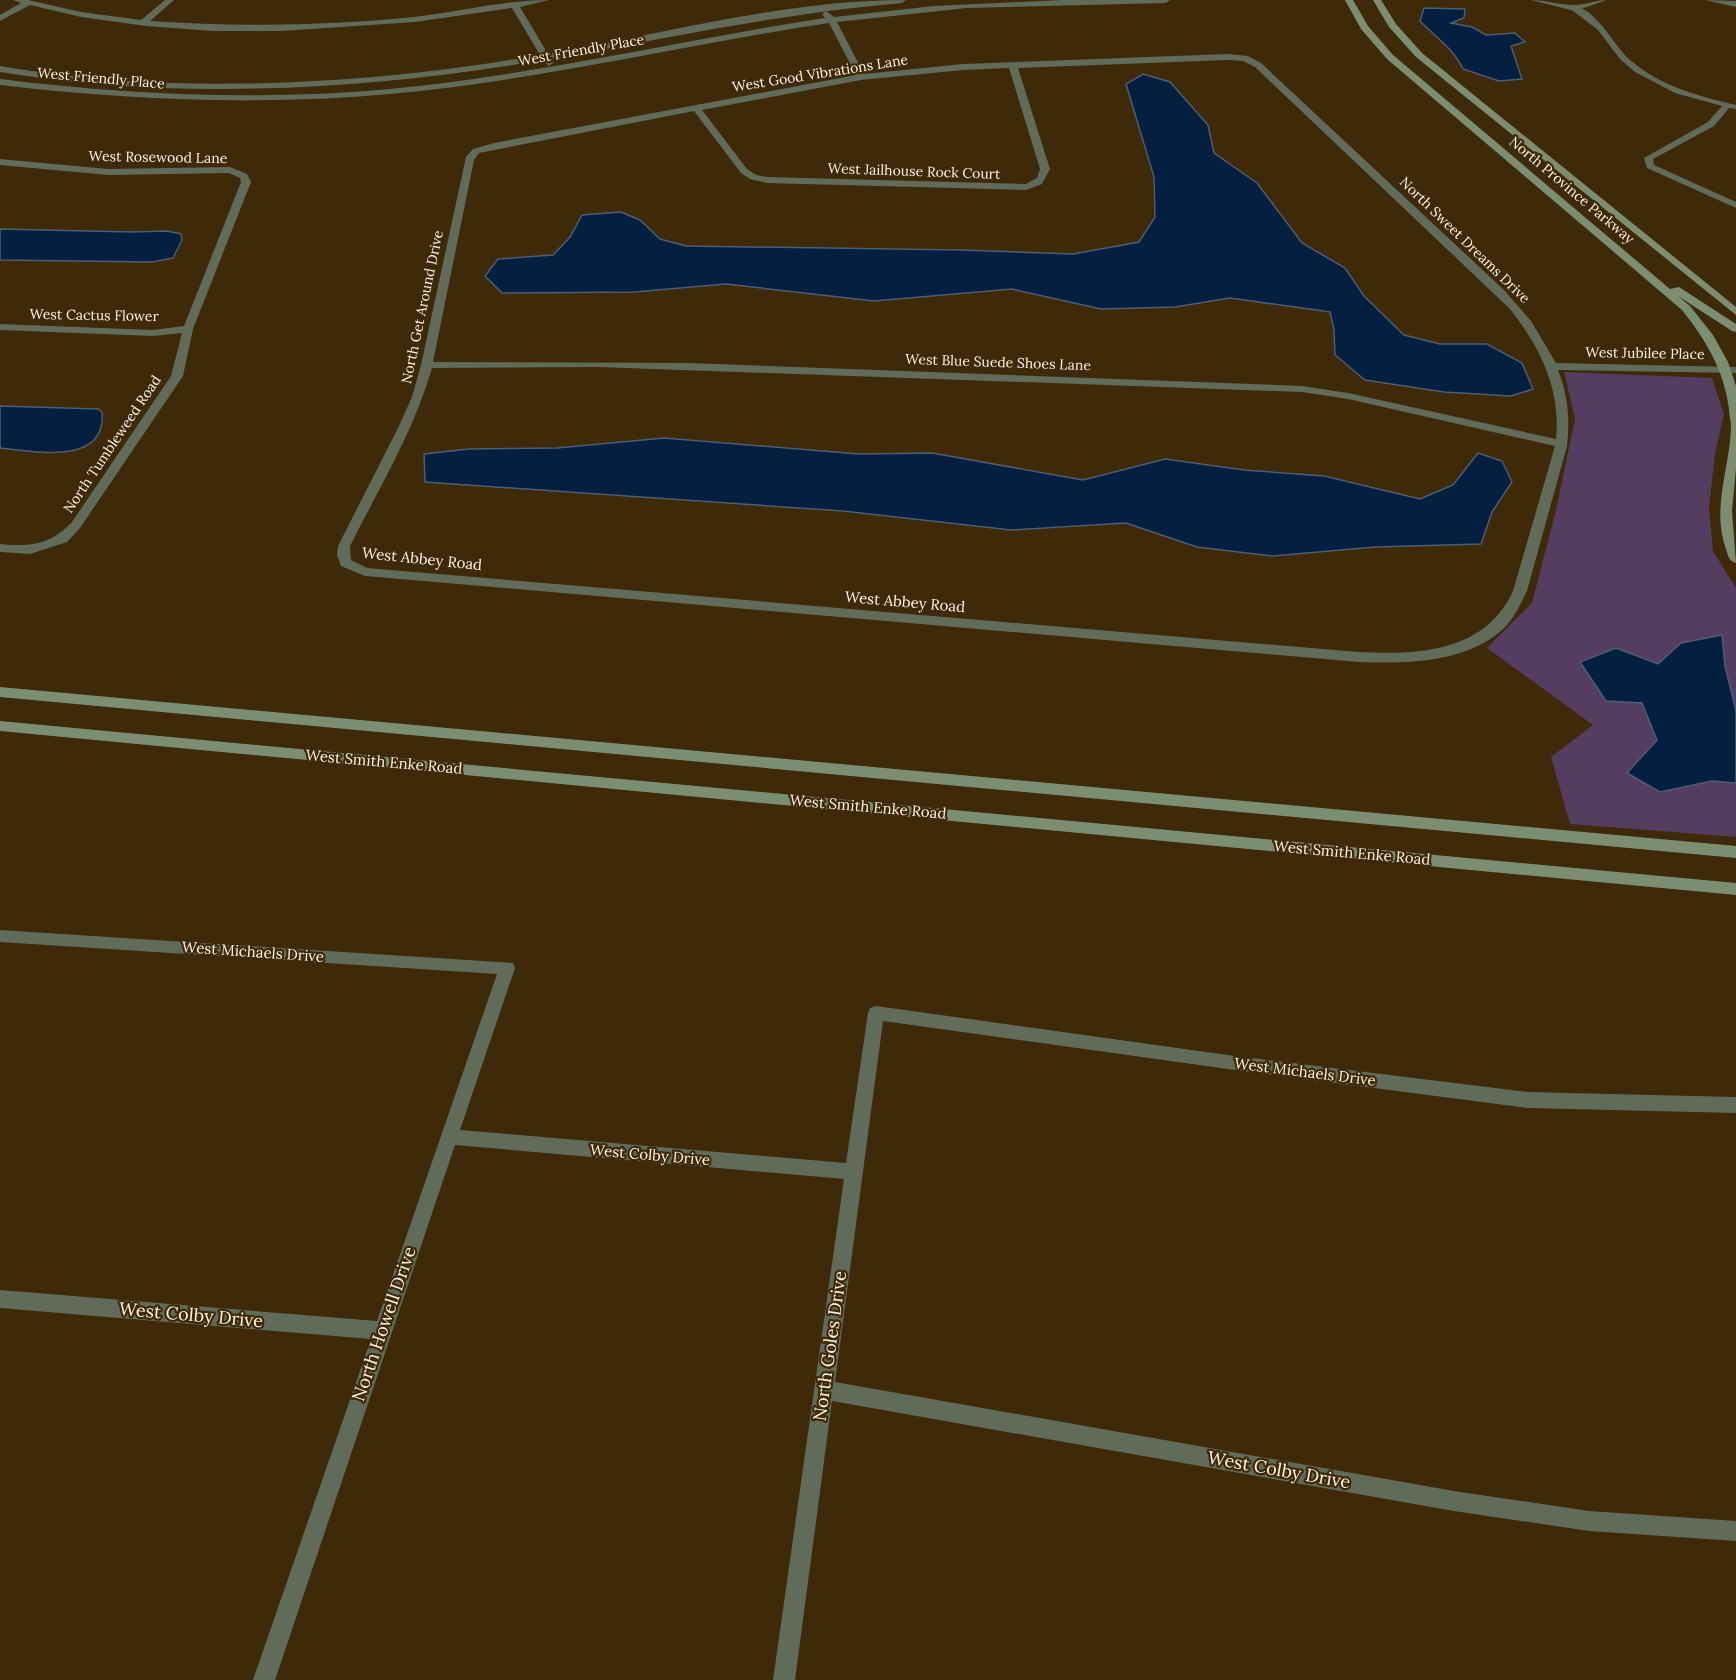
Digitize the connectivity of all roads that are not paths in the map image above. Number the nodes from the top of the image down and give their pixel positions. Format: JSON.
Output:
{"nodes":[{"id":1,"x":18,"y":0,"type":"edge"},
{"id":2,"x":170,"y":0,"type":"edge"},
{"id":3,"x":545,"y":0,"type":"edge"},
{"id":4,"x":903,"y":0,"type":"edge"},
{"id":5,"x":1166,"y":0,"type":"edge"},
{"id":6,"x":1349,"y":0,"type":"edge"},
{"id":7,"x":1377,"y":0,"type":"edge"},
{"id":8,"x":1535,"y":0,"type":"edge"},
{"id":9,"x":1603,"y":0,"type":"edge"},
{"id":10,"x":1709,"y":0,"type":"edge"},
{"id":11,"x":28,"y":3,"type":"junction"},
{"id":12,"x":1736,"y":4,"type":"edge"},
{"id":13,"x":515,"y":5,"type":"junction"},
{"id":14,"x":821,"y":8,"type":"junction"},
{"id":15,"x":1575,"y":9,"type":"junction"},
{"id":16,"x":0,"y":18,"type":"edge"},
{"id":17,"x":832,"y":20,"type":"junction"},
{"id":18,"x":144,"y":22,"type":"junction"},
{"id":19,"x":546,"y":57,"type":"junction"},
{"id":20,"x":1245,"y":58,"type":"joint"},
{"id":21,"x":1013,"y":64,"type":"junction"},
{"id":22,"x":0,"y":69,"type":"edge"},
{"id":23,"x":551,"y":69,"type":"junction"},
{"id":24,"x":861,"y":77,"type":"junction"},
{"id":25,"x":0,"y":82,"type":"edge"},
{"id":26,"x":1731,"y":106,"type":"edge"},
{"id":27,"x":696,"y":108,"type":"junction"},
{"id":28,"x":476,"y":152,"type":"joint"},
{"id":29,"x":0,"y":162,"type":"edge"},
{"id":30,"x":244,"y":176,"type":"joint"},
{"id":31,"x":1736,"y":205,"type":"edge"},
{"id":32,"x":1647,"y":273,"type":"junction"},
{"id":33,"x":1736,"y":312,"type":"edge"},
{"id":34,"x":0,"y":327,"type":"edge"},
{"id":35,"x":188,"y":329,"type":"junction"},
{"id":36,"x":1736,"y":329,"type":"edge"},
{"id":37,"x":427,"y":365,"type":"junction"},
{"id":38,"x":1553,"y":366,"type":"junction"},
{"id":39,"x":1733,"y":371,"type":"edge"},
{"id":40,"x":1736,"y":427,"type":"edge"},
{"id":41,"x":1561,"y":444,"type":"junction"},
{"id":42,"x":1732,"y":477,"type":"edge"},
{"id":43,"x":0,"y":548,"type":"edge"},
{"id":44,"x":1736,"y":560,"type":"edge"},
{"id":45,"x":346,"y":563,"type":"joint"},
{"id":46,"x":1463,"y":646,"type":"joint"},
{"id":47,"x":0,"y":692,"type":"edge"},
{"id":48,"x":0,"y":726,"type":"edge"},
{"id":49,"x":1736,"y":852,"type":"edge"},
{"id":50,"x":1736,"y":889,"type":"edge"},
{"id":51,"x":0,"y":936,"type":"edge"},
{"id":52,"x":507,"y":968,"type":"joint"},
{"id":53,"x":876,"y":1013,"type":"joint"},
{"id":54,"x":1736,"y":1105,"type":"edge"},
{"id":55,"x":448,"y":1137,"type":"junction"},
{"id":56,"x":853,"y":1172,"type":"junction"},
{"id":57,"x":0,"y":1299,"type":"edge"},
{"id":58,"x":382,"y":1331,"type":"junction"},
{"id":59,"x":825,"y":1390,"type":"junction"},
{"id":60,"x":1736,"y":1531,"type":"edge"},
{"id":61,"x":264,"y":1680,"type":"edge"},
{"id":62,"x":784,"y":1680,"type":"edge"}],
"edges":[{"from":1,"to":11,"type":"street"},
{"from":2,"to":18,"type":"street"},
{"from":3,"to":13,"type":"street"},
{"from":4,"to":14,"type":"street","name":"West Friendly Place"},
{"from":5,"to":17,"type":"street","name":"West Friendly Place"},
{"from":6,"to":32,"type":"street","name":"North Province Parkway"},
{"from":7,"to":33,"type":"street","name":"North Province Parkway"},
{"from":8,"to":15,"type":"street"},
{"from":9,"to":15,"type":"street"},
{"from":10,"to":12,"type":"street"},
{"from":11,"to":16,"type":"street"},
{"from":11,"to":18,"type":"street"},
{"from":13,"to":18,"type":"street"},
{"from":13,"to":19,"type":"street"},
{"from":14,"to":17,"type":"street"},
{"from":14,"to":19,"type":"street","name":"West Friendly Place"},
{"from":15,"to":26,"type":"lane"},
{"from":17,"to":23,"type":"street","name":"West Friendly Place"},
{"from":17,"to":24,"type":"street"},
{"from":19,"to":22,"type":"street","name":"West Friendly Place"},
{"from":19,"to":23,"type":"street"},
{"from":20,"to":21,"type":"street","name":"West Good Vibrations Lane"},
{"from":20,"to":38,"type":"street","name":"North Sweet Dreams Drive"},
{"from":21,"to":24,"type":"street","name":"West Good Vibrations Lane"},
{"from":21,"to":27,"type":"street","name":"West Jailhouse Rock Court"},
{"from":23,"to":25,"type":"street","name":"West Friendly Place"},
{"from":24,"to":27,"type":"street","name":"West Good Vibrations Lane"},
{"from":26,"to":31,"type":"lane"},
{"from":27,"to":28,"type":"street","name":"West Good Vibrations Lane"},
{"from":28,"to":37,"type":"street","name":"North Get Around Drive"},
{"from":29,"to":30,"type":"street","name":"West Rosewood Lane"},
{"from":30,"to":35,"type":"street","name":"North Tumbleweed Road"},
{"from":32,"to":36,"type":"street"},
{"from":32,"to":39,"type":"street","name":"North Province Parkway"},
{"from":34,"to":35,"type":"street","name":"West Cactus Flower"},
{"from":35,"to":43,"type":"street","name":"North Tumbleweed Road"},
{"from":37,"to":41,"type":"street","name":"West Blue Suede Shoes Lane"},
{"from":37,"to":45,"type":"street","name":"North Get Around Drive"},
{"from":38,"to":39,"type":"street","name":"West Jubilee Place"},
{"from":38,"to":41,"type":"street","name":"North Sweet Dreams Drive"},
{"from":39,"to":40,"type":"street","name":"North Province Parkway"},
{"from":40,"to":42,"type":"street","name":"North Province Parkway"},
{"from":41,"to":46,"type":"street","name":"North Sweet Dreams Drive"},
{"from":42,"to":44,"type":"street","name":"North Province Parkway"},
{"from":45,"to":46,"type":"street","name":"West Abbey Road"},
{"from":47,"to":49,"type":"street"},
{"from":48,"to":50,"type":"street","name":"West Smith Enke Road"},
{"from":51,"to":52,"type":"street","name":"West Michaels Drive"},
{"from":52,"to":55,"type":"street","name":"North Howell Drive"},
{"from":53,"to":54,"type":"street","name":"West Michaels Drive"},
{"from":53,"to":56,"type":"street","name":"North Goles Drive"},
{"from":55,"to":56,"type":"street","name":"West Colby Drive"},
{"from":55,"to":58,"type":"street","name":"North Howell Drive"},
{"from":56,"to":59,"type":"street","name":"North Goles Drive"},
{"from":57,"to":58,"type":"street","name":"West Colby Drive"},
{"from":58,"to":61,"type":"street","name":"North Howell Drive"},
{"from":59,"to":60,"type":"street","name":"West Colby Drive"},
{"from":59,"to":62,"type":"street","name":"North Goles Drive"}]}
